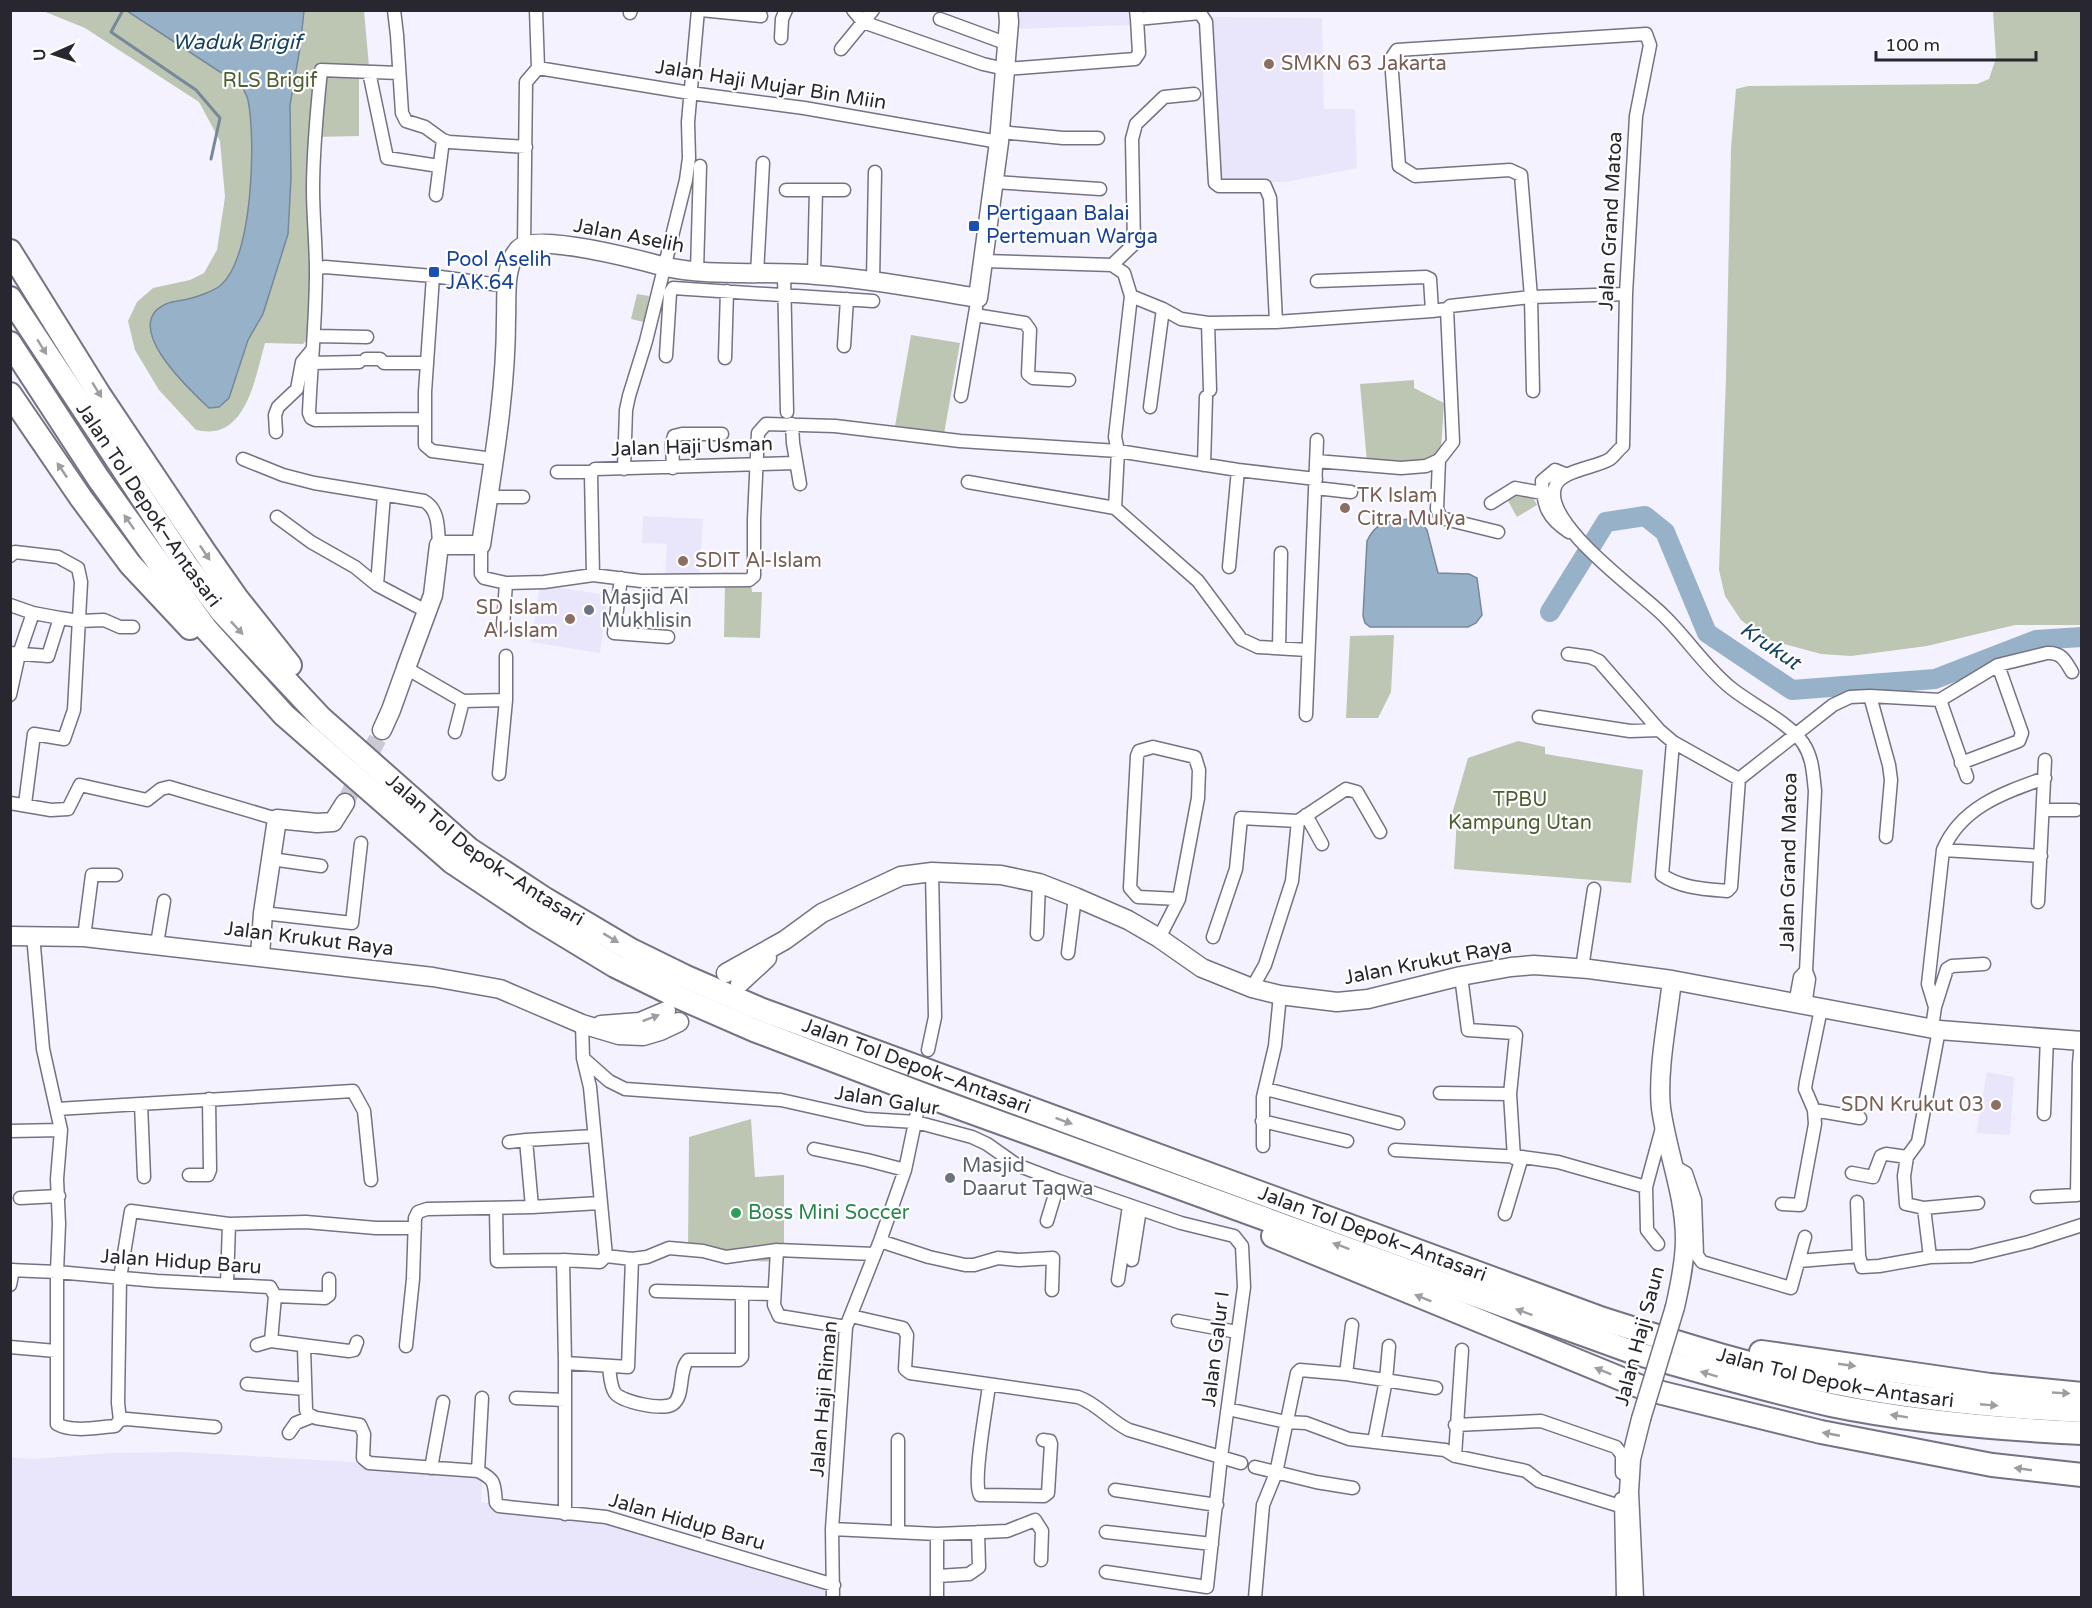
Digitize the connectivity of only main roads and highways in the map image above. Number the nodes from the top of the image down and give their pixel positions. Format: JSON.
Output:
{"nodes":[{"id":1,"x":10,"y":251,"type":"edge"},
{"id":2,"x":10,"y":298,"type":"edge"},
{"id":3,"x":10,"y":343,"type":"edge"},
{"id":4,"x":10,"y":394,"type":"edge"},
{"id":5,"x":284,"y":715,"type":"junction"},
{"id":6,"x":321,"y":718,"type":"junction"},
{"id":7,"x":1178,"y":1186,"type":"junction"},
{"id":8,"x":1685,"y":1345,"type":"junction"},
{"id":9,"x":2082,"y":1394,"type":"edge"},
{"id":10,"x":2082,"y":1410,"type":"edge"},
{"id":11,"x":1933,"y":1421,"type":"junction"},
{"id":12,"x":2082,"y":1432,"type":"edge"},
{"id":13,"x":2082,"y":1448,"type":"edge"},
{"id":14,"x":2082,"y":1475,"type":"edge"}],
"edges":[{"from":1,"to":6,"type":"highway","one_way":true},
{"from":2,"to":6,"type":"highway","name":"Jalan Tol Depok–Antasari","one_way":true},
{"from":5,"to":3,"type":"highway","name":"Jalan Tol Depok–Antasari","one_way":true},
{"from":5,"to":4,"type":"highway","one_way":true},
{"from":5,"to":7,"type":"highway","name":"Jalan Tol Depok–Antasari"},
{"from":6,"to":8,"type":"highway","name":"Jalan Tol Depok–Antasari","one_way":true},
{"from":11,"to":7,"type":"highway","name":"Jalan Tol Depok–Antasari","one_way":true},
{"from":14,"to":7,"type":"highway","one_way":true},
{"from":8,"to":9,"type":"highway","one_way":true},
{"from":8,"to":10,"type":"highway","name":"Jalan Tol Depok–Antasari","one_way":true},
{"from":11,"to":12,"type":"highway","name":"Jalan Tol Depok–Antasari"},
{"from":11,"to":13,"type":"highway"}]}
